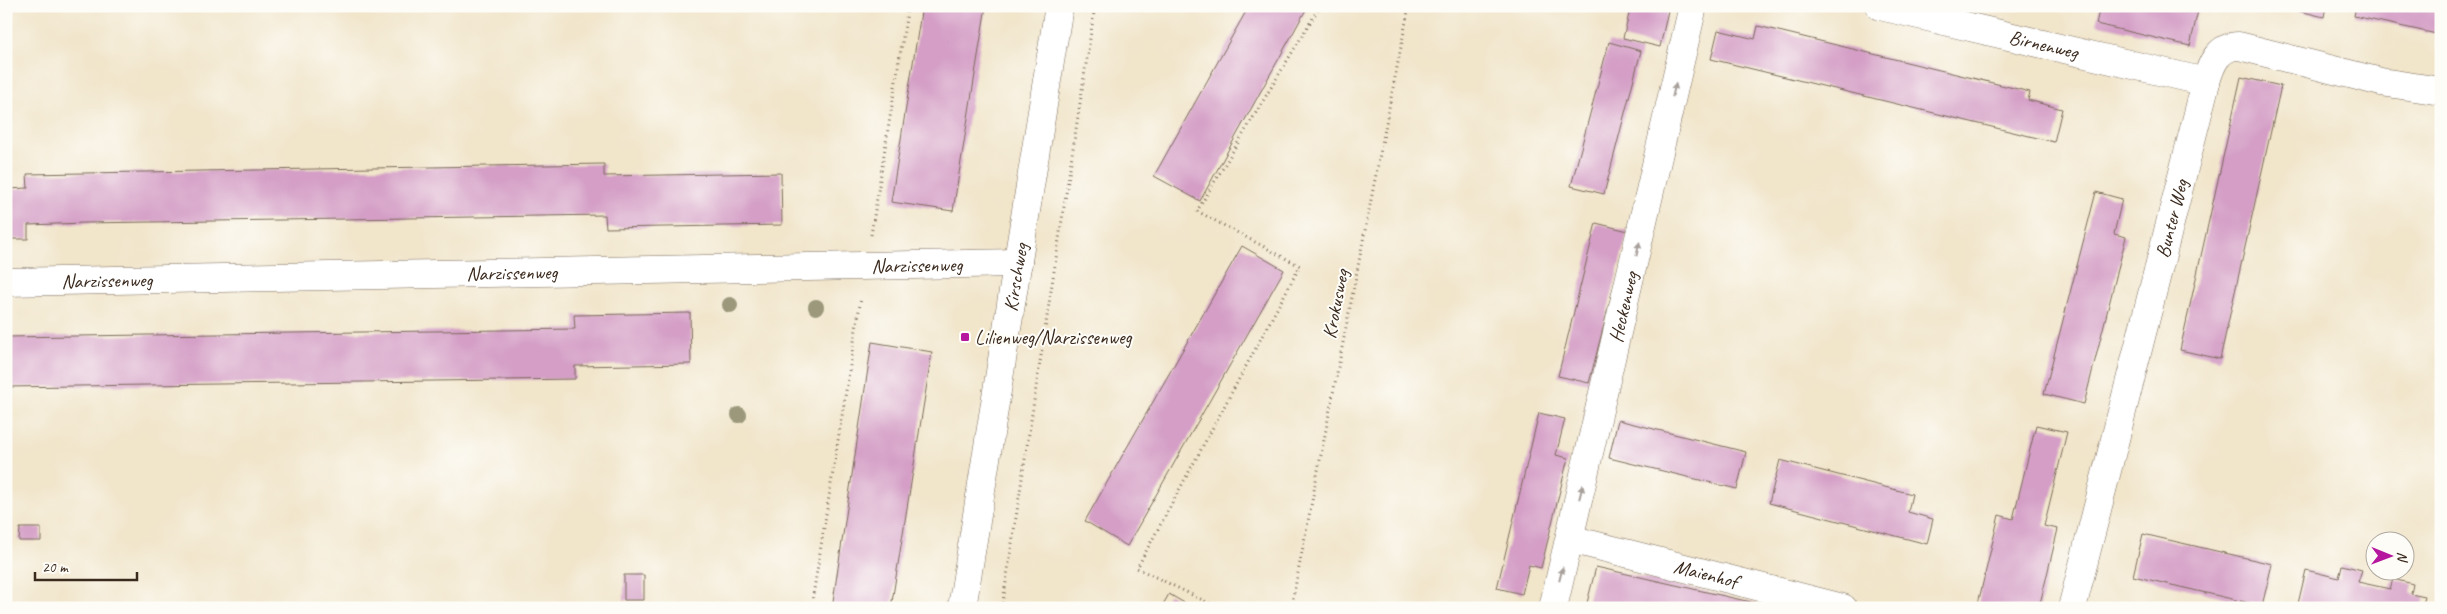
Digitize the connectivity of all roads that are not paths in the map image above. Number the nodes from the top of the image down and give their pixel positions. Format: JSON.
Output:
{"nodes":[{"id":1,"x":1059,"y":6,"type":"edge"},
{"id":2,"x":1693,"y":6,"type":"edge"},
{"id":3,"x":1880,"y":6,"type":"edge"},
{"id":4,"x":2206,"y":82,"type":"junction"},
{"id":5,"x":2441,"y":91,"type":"edge"},
{"id":6,"x":1018,"y":263,"type":"junction"},
{"id":7,"x":6,"y":282,"type":"edge"},
{"id":8,"x":1570,"y":540,"type":"junction"},
{"id":9,"x":962,"y":608,"type":"edge"},
{"id":10,"x":1552,"y":608,"type":"edge"},
{"id":11,"x":1843,"y":608,"type":"edge"},
{"id":12,"x":2072,"y":608,"type":"edge"}],
"edges":[{"from":1,"to":6,"type":"street","name":"Kirschweg"},
{"from":8,"to":2,"type":"street","name":"Heckenweg","one_way":true},
{"from":3,"to":4,"type":"street","name":"Birnenweg"},
{"from":4,"to":5,"type":"street","name":"Bunter Weg"},
{"from":4,"to":12,"type":"street","name":"Bunter Weg"},
{"from":6,"to":7,"type":"street","name":"Narzissenweg"},
{"from":6,"to":9,"type":"street","name":"Kirschweg"},
{"from":10,"to":8,"type":"street","name":"Heckenweg","one_way":true},
{"from":8,"to":11,"type":"street","name":"Maienhof"}]}
